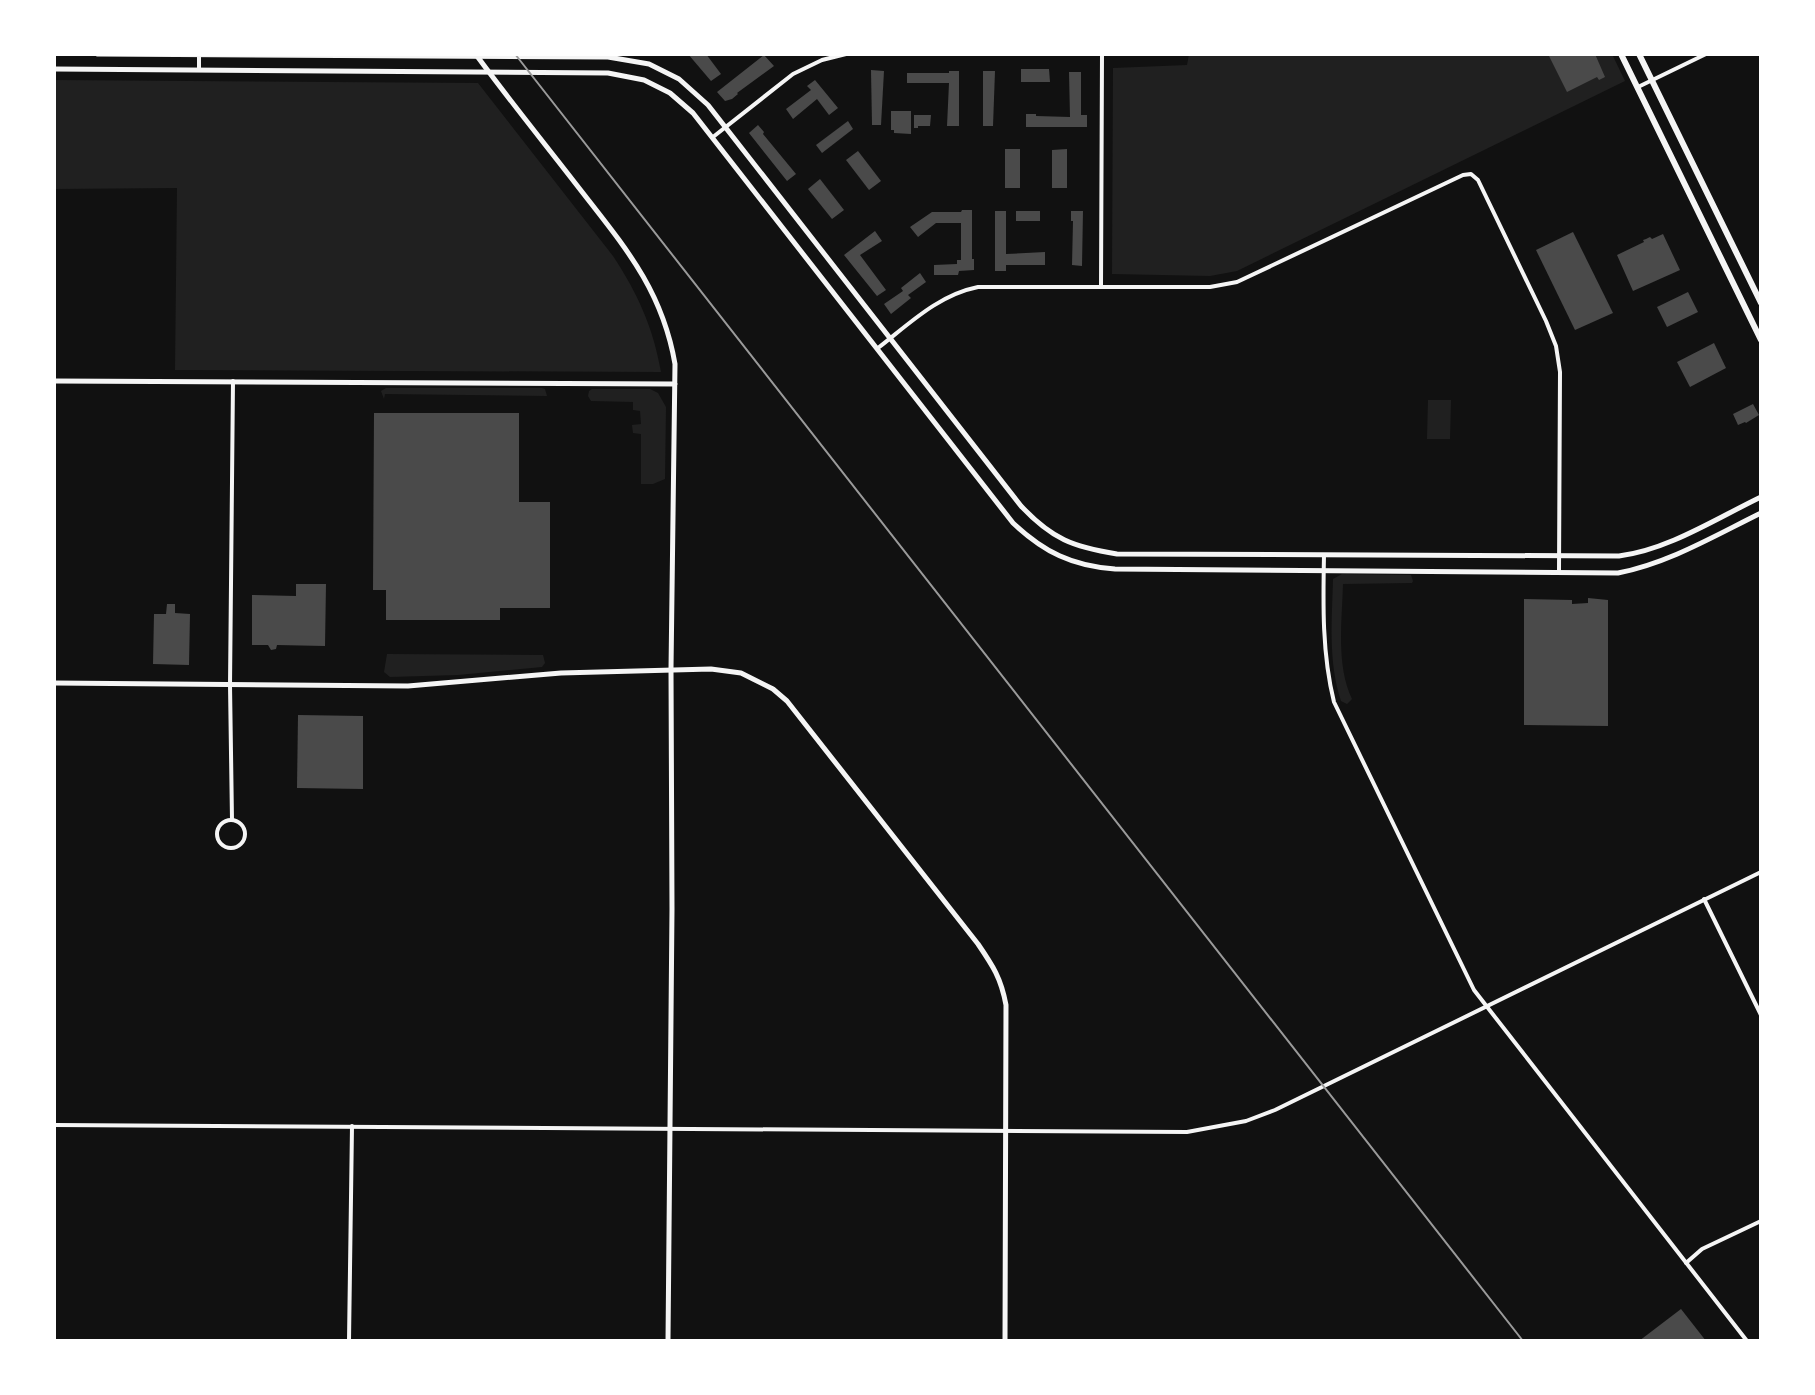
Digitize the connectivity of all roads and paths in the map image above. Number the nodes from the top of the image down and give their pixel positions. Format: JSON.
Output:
{"nodes":[{"id":1,"x":97,"y":54,"type":"edge"},
{"id":2,"x":199,"y":54,"type":"edge"},
{"id":3,"x":846,"y":54,"type":"edge"},
{"id":4,"x":1102,"y":54,"type":"edge"},
{"id":5,"x":1621,"y":54,"type":"edge"},
{"id":6,"x":1639,"y":54,"type":"edge"},
{"id":7,"x":1706,"y":54,"type":"edge"},
{"id":8,"x":553,"y":55,"type":"edge"},
{"id":9,"x":477,"y":56,"type":"edge"},
{"id":10,"x":54,"y":69,"type":"edge"},
{"id":11,"x":199,"y":70,"type":"junction"},
{"id":12,"x":488,"y":72,"type":"junction"},
{"id":13,"x":1652,"y":80,"type":"junction"},
{"id":14,"x":1638,"y":87,"type":"junction"},
{"id":15,"x":725,"y":126,"type":"junction"},
{"id":16,"x":713,"y":137,"type":"junction"},
{"id":17,"x":1101,"y":286,"type":"junction"},
{"id":18,"x":1761,"y":303,"type":"edge"},
{"id":19,"x":890,"y":338,"type":"junction"},
{"id":20,"x":1761,"y":340,"type":"edge"},
{"id":21,"x":878,"y":348,"type":"junction"},
{"id":22,"x":54,"y":381,"type":"edge"},
{"id":23,"x":233,"y":381,"type":"junction"},
{"id":24,"x":675,"y":384,"type":"junction"},
{"id":25,"x":1761,"y":497,"type":"edge"},
{"id":26,"x":1761,"y":513,"type":"edge"},
{"id":27,"x":1705,"y":524,"type":"junction"},
{"id":28,"x":1712,"y":537,"type":"junction"},
{"id":29,"x":1324,"y":555,"type":"junction"},
{"id":30,"x":1560,"y":556,"type":"junction"},
{"id":31,"x":1324,"y":570,"type":"junction"},
{"id":32,"x":1559,"y":572,"type":"junction"},
{"id":33,"x":671,"y":669,"type":"junction"},
{"id":34,"x":54,"y":683,"type":"edge"},
{"id":35,"x":230,"y":685,"type":"junction"},
{"id":36,"x":232,"y":820,"type":"junction"},
{"id":37,"x":1761,"y":872,"type":"edge"},
{"id":38,"x":1704,"y":899,"type":"junction"},
{"id":39,"x":1486,"y":1006,"type":"junction"},
{"id":40,"x":1761,"y":1015,"type":"edge"},
{"id":41,"x":54,"y":1125,"type":"edge"},
{"id":42,"x":352,"y":1126,"type":"junction"},
{"id":43,"x":670,"y":1129,"type":"junction"},
{"id":44,"x":1006,"y":1131,"type":"junction"},
{"id":45,"x":1761,"y":1221,"type":"edge"},
{"id":46,"x":1686,"y":1263,"type":"junction"},
{"id":47,"x":349,"y":1341,"type":"edge"},
{"id":48,"x":668,"y":1341,"type":"edge"},
{"id":49,"x":1005,"y":1341,"type":"edge"},
{"id":50,"x":1747,"y":1341,"type":"edge"}],
"edges":[{"from":1,"to":2,"type":"street"},
{"from":2,"to":9,"type":"street"},
{"from":2,"to":11,"type":"street"},
{"from":3,"to":15,"type":"street"},
{"from":4,"to":17,"type":"street"},
{"from":5,"to":14,"type":"main road"},
{"from":6,"to":13,"type":"main road"},
{"from":7,"to":13,"type":"street"},
{"from":8,"to":9,"type":"street"},
{"from":8,"to":15,"type":"street"},
{"from":9,"to":12,"type":"street"},
{"from":10,"to":11,"type":"street"},
{"from":11,"to":12,"type":"street"},
{"from":12,"to":16,"type":"street"},
{"from":12,"to":24,"type":"street"},
{"from":13,"to":14,"type":"street"},
{"from":13,"to":18,"type":"main road"},
{"from":14,"to":20,"type":"main road"},
{"from":15,"to":16,"type":"street"},
{"from":15,"to":19,"type":"street"},
{"from":16,"to":21,"type":"street"},
{"from":17,"to":19,"type":"street"},
{"from":17,"to":30,"type":"street"},
{"from":19,"to":21,"type":"street"},
{"from":19,"to":29,"type":"street"},
{"from":21,"to":31,"type":"street"},
{"from":22,"to":23,"type":"street"},
{"from":23,"to":24,"type":"street"},
{"from":23,"to":35,"type":"street"},
{"from":24,"to":33,"type":"street"},
{"from":25,"to":27,"type":"street"},
{"from":26,"to":28,"type":"street"},
{"from":27,"to":28,"type":"street"},
{"from":27,"to":30,"type":"street"},
{"from":28,"to":32,"type":"street"},
{"from":29,"to":30,"type":"street"},
{"from":29,"to":31,"type":"street"},
{"from":30,"to":32,"type":"street"},
{"from":31,"to":32,"type":"street"},
{"from":31,"to":39,"type":"street"},
{"from":33,"to":35,"type":"street"},
{"from":33,"to":43,"type":"street"},
{"from":33,"to":44,"type":"street"},
{"from":34,"to":35,"type":"street"},
{"from":35,"to":36,"type":"street"},
{"from":36,"to":36,"type":"street"},
{"from":37,"to":38,"type":"street"},
{"from":38,"to":39,"type":"street"},
{"from":38,"to":40,"type":"street"},
{"from":39,"to":44,"type":"street"},
{"from":39,"to":46,"type":"street"},
{"from":41,"to":42,"type":"street"},
{"from":42,"to":43,"type":"street"},
{"from":42,"to":47,"type":"street"},
{"from":43,"to":44,"type":"street"},
{"from":43,"to":48,"type":"street"},
{"from":44,"to":49,"type":"street"},
{"from":45,"to":46,"type":"street"},
{"from":46,"to":50,"type":"street"}]}
